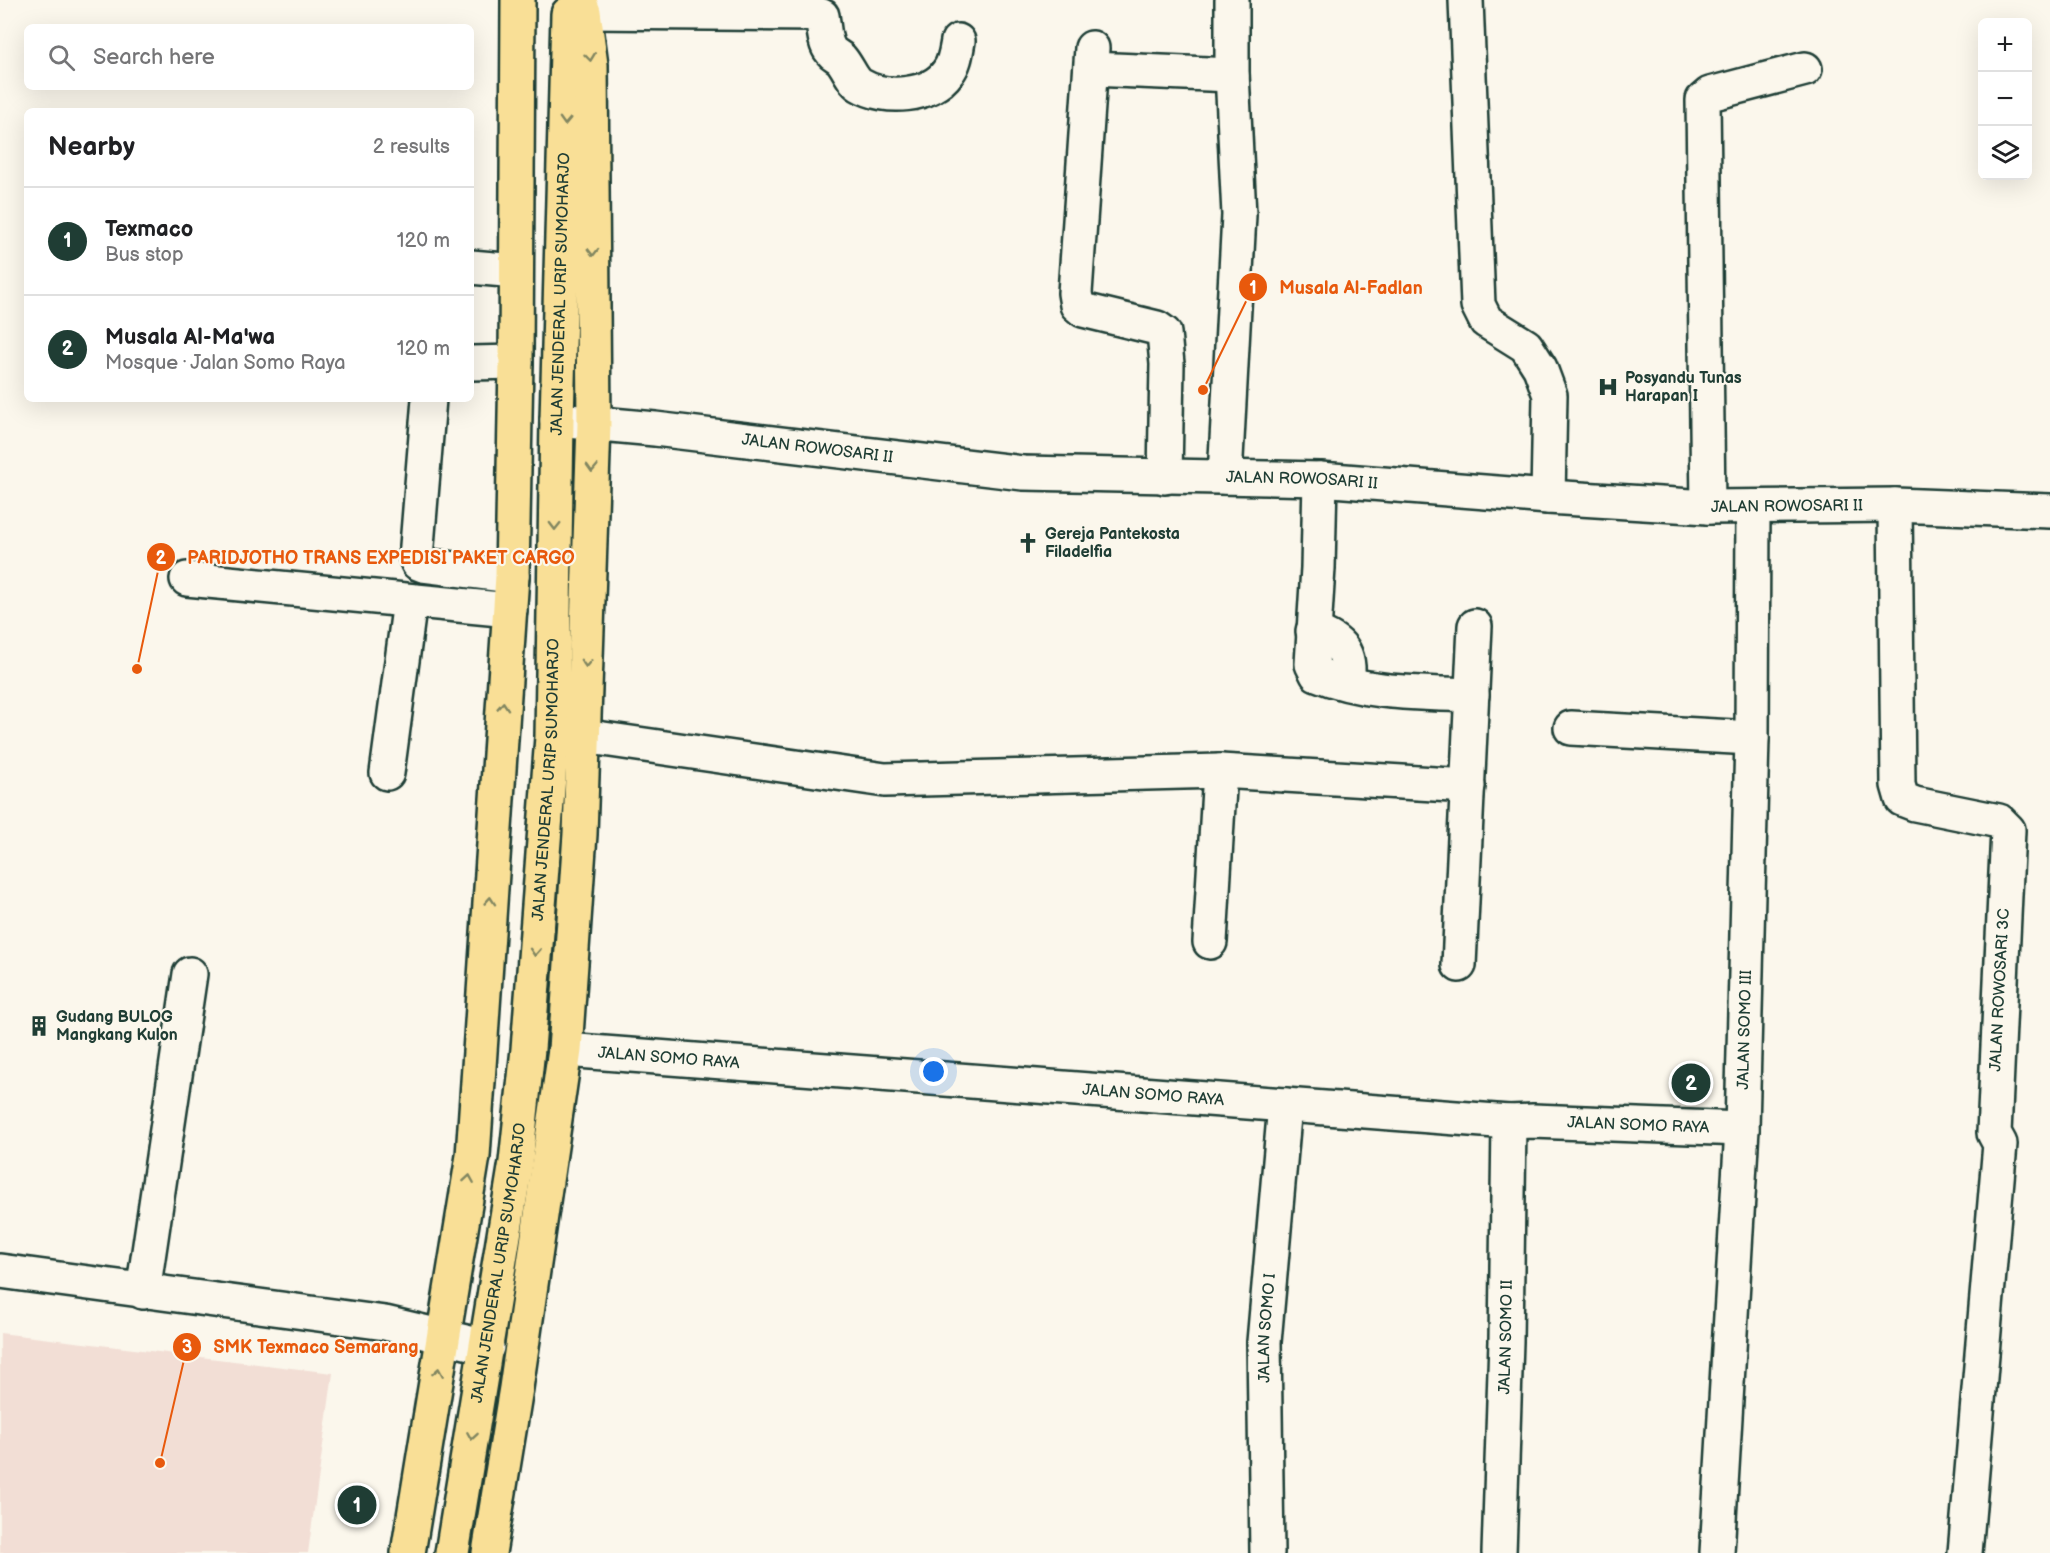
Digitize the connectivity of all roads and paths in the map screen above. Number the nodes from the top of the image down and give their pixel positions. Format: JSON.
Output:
{"nodes":[{"id":1,"x":518,"y":0,"type":"edge"},
{"id":2,"x":1232,"y":0,"type":"edge"},
{"id":3,"x":1466,"y":0,"type":"edge"},
{"id":4,"x":577,"y":4,"type":"edge"},
{"id":5,"x":958,"y":41,"type":"dead end"},
{"id":6,"x":1805,"y":69,"type":"dead end"},
{"id":7,"x":1232,"y":75,"type":"junction"},
{"id":8,"x":474,"y":267,"type":"edge"},
{"id":9,"x":516,"y":271,"type":"junction"},
{"id":10,"x":516,"y":362,"type":"junction"},
{"id":11,"x":474,"y":363,"type":"edge"},
{"id":12,"x":429,"y":402,"type":"edge"},
{"id":13,"x":557,"y":420,"type":"junction"},
{"id":14,"x":594,"y":424,"type":"junction"},
{"id":15,"x":1165,"y":477,"type":"junction"},
{"id":16,"x":1225,"y":477,"type":"junction"},
{"id":17,"x":1320,"y":479,"type":"junction"},
{"id":18,"x":1548,"y":497,"type":"junction"},
{"id":19,"x":1895,"y":505,"type":"junction"},
{"id":20,"x":1708,"y":507,"type":"junction"},
{"id":21,"x":1753,"y":507,"type":"junction"},
{"id":22,"x":2050,"y":511,"type":"edge"},
{"id":23,"x":512,"y":576,"type":"junction"},
{"id":24,"x":187,"y":579,"type":"dead end"},
{"id":25,"x":410,"y":601,"type":"junction"},
{"id":26,"x":510,"y":610,"type":"junction"},
{"id":27,"x":1475,"y":626,"type":"dead end"},
{"id":28,"x":1472,"y":695,"type":"junction"},
{"id":29,"x":1571,"y":728,"type":"dead end"},
{"id":30,"x":583,"y":736,"type":"junction"},
{"id":31,"x":1752,"y":738,"type":"junction"},
{"id":32,"x":1220,"y":771,"type":"junction"},
{"id":33,"x":387,"y":772,"type":"dead end"},
{"id":34,"x":1468,"y":786,"type":"junction"},
{"id":35,"x":1210,"y":942,"type":"dead end"},
{"id":36,"x":1460,"y":965,"type":"dead end"},
{"id":37,"x":190,"y":974,"type":"dead end"},
{"id":38,"x":565,"y":1050,"type":"junction"},
{"id":39,"x":1285,"y":1105,"type":"junction"},
{"id":40,"x":1509,"y":1122,"type":"junction"},
{"id":41,"x":1742,"y":1130,"type":"junction"},
{"id":42,"x":0,"y":1271,"type":"edge"},
{"id":43,"x":143,"y":1292,"type":"junction"},
{"id":44,"x":443,"y":1337,"type":"junction"},
{"id":45,"x":487,"y":1347,"type":"junction"},
{"id":46,"x":408,"y":1553,"type":"edge"},
{"id":47,"x":452,"y":1553,"type":"edge"},
{"id":48,"x":489,"y":1553,"type":"edge"},
{"id":49,"x":1267,"y":1553,"type":"edge"},
{"id":50,"x":1499,"y":1553,"type":"edge"},
{"id":51,"x":1717,"y":1553,"type":"edge"},
{"id":52,"x":1965,"y":1553,"type":"edge"}],
"edges":[{"from":1,"to":9,"type":"highway"},
{"from":2,"to":7,"type":"street"},
{"from":3,"to":18,"type":"street"},
{"from":4,"to":5,"type":"street"},
{"from":4,"to":13,"type":"highway","name":"JALAN JENDERAL URIP SUMOHARJO","one_way":true},
{"from":4,"to":14,"type":"highway","one_way":true},
{"from":6,"to":20,"type":"street"},
{"from":7,"to":15,"type":"street"},
{"from":7,"to":16,"type":"street"},
{"from":8,"to":9,"type":"street"},
{"from":9,"to":10,"type":"highway"},
{"from":10,"to":11,"type":"street"},
{"from":10,"to":23,"type":"highway"},
{"from":12,"to":23,"type":"street"},
{"from":13,"to":14,"type":"street","name":"JALAN ROWOSARI II"},
{"from":13,"to":45,"type":"highway","name":"JALAN JENDERAL URIP SUMOHARJO","one_way":true},
{"from":14,"to":15,"type":"street","name":"JALAN ROWOSARI II"},
{"from":14,"to":30,"type":"highway","one_way":true},
{"from":15,"to":16,"type":"street","name":"JALAN ROWOSARI II"},
{"from":16,"to":17,"type":"street","name":"JALAN ROWOSARI II"},
{"from":17,"to":18,"type":"street","name":"JALAN ROWOSARI II"},
{"from":17,"to":28,"type":"street"},
{"from":18,"to":20,"type":"street","name":"JALAN ROWOSARI II"},
{"from":19,"to":21,"type":"street","name":"JALAN ROWOSARI II"},
{"from":19,"to":22,"type":"street","name":"JALAN ROWOSARI II"},
{"from":19,"to":52,"type":"street","name":"JALAN ROWOSARI 3C"},
{"from":20,"to":21,"type":"street","name":"JALAN ROWOSARI II"},
{"from":21,"to":31,"type":"street","name":"JALAN SOMO III"},
{"from":23,"to":26,"type":"highway"},
{"from":24,"to":25,"type":"street"},
{"from":25,"to":26,"type":"street"},
{"from":25,"to":33,"type":"street"},
{"from":44,"to":26,"type":"highway","one_way":true},
{"from":27,"to":28,"type":"street"},
{"from":28,"to":34,"type":"street"},
{"from":29,"to":31,"type":"street"},
{"from":30,"to":32,"type":"street"},
{"from":30,"to":38,"type":"highway"},
{"from":31,"to":41,"type":"street","name":"JALAN SOMO III"},
{"from":32,"to":34,"type":"street"},
{"from":32,"to":35,"type":"street"},
{"from":34,"to":36,"type":"street"},
{"from":37,"to":43,"type":"street"},
{"from":38,"to":39,"type":"street","name":"JALAN SOMO RAYA"},
{"from":38,"to":48,"type":"highway"},
{"from":39,"to":40,"type":"street","name":"JALAN SOMO RAYA"},
{"from":39,"to":49,"type":"street","name":"JALAN SOMO I"},
{"from":40,"to":41,"type":"street","name":"JALAN SOMO RAYA"},
{"from":40,"to":50,"type":"street","name":"JALAN SOMO II"},
{"from":41,"to":51,"type":"street","name":"JALAN SOMO III"},
{"from":42,"to":43,"type":"street"},
{"from":43,"to":44,"type":"street"},
{"from":44,"to":45,"type":"street"},
{"from":46,"to":44,"type":"highway","one_way":true},
{"from":45,"to":47,"type":"highway","name":"JALAN JENDERAL URIP SUMOHARJO","one_way":true}]}
